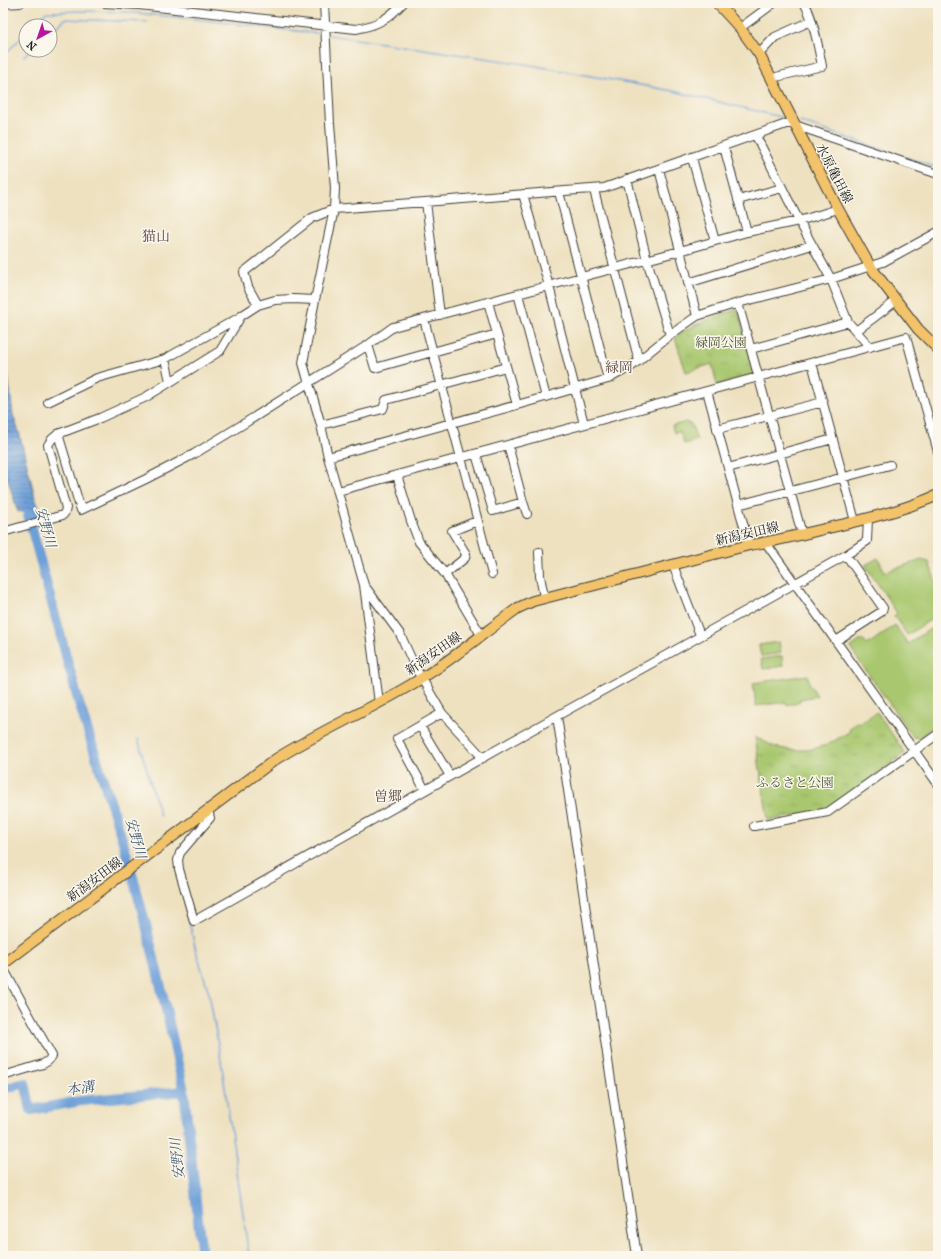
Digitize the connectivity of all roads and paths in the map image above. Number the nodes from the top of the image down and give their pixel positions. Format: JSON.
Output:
{"nodes":[{"id":1,"x":20,"y":3,"type":"edge"},
{"id":2,"x":104,"y":3,"type":"edge"},
{"id":3,"x":324,"y":3,"type":"edge"},
{"id":4,"x":403,"y":3,"type":"edge"},
{"id":5,"x":717,"y":3,"type":"edge"},
{"id":6,"x":774,"y":3,"type":"edge"},
{"id":7,"x":804,"y":3,"type":"edge"},
{"id":8,"x":3,"y":4,"type":"edge"},
{"id":9,"x":811,"y":21,"type":"junction"},
{"id":10,"x":325,"y":26,"type":"junction"},
{"id":11,"x":740,"y":28,"type":"junction"},
{"id":12,"x":759,"y":54,"type":"junction"},
{"id":13,"x":772,"y":78,"type":"junction"},
{"id":14,"x":795,"y":124,"type":"junction"},
{"id":15,"x":756,"y":136,"type":"junction"},
{"id":16,"x":724,"y":147,"type":"junction"},
{"id":17,"x":692,"y":158,"type":"junction"},
{"id":18,"x":659,"y":169,"type":"junction"},
{"id":19,"x":938,"y":174,"type":"edge"},
{"id":20,"x":627,"y":180,"type":"junction"},
{"id":21,"x":782,"y":188,"type":"junction"},
{"id":22,"x":594,"y":190,"type":"junction"},
{"id":23,"x":559,"y":192,"type":"junction"},
{"id":24,"x":523,"y":194,"type":"junction"},
{"id":25,"x":738,"y":200,"type":"junction"},
{"id":26,"x":426,"y":202,"type":"junction"},
{"id":27,"x":334,"y":208,"type":"junction"},
{"id":28,"x":838,"y":209,"type":"junction"},
{"id":29,"x":799,"y":221,"type":"junction"},
{"id":30,"x":747,"y":232,"type":"junction"},
{"id":31,"x":938,"y":232,"type":"edge"},
{"id":32,"x":715,"y":241,"type":"junction"},
{"id":33,"x":812,"y":245,"type":"junction"},
{"id":34,"x":680,"y":251,"type":"junction"},
{"id":35,"x":647,"y":260,"type":"junction"},
{"id":36,"x":870,"y":266,"type":"junction"},
{"id":37,"x":614,"y":268,"type":"junction"},
{"id":38,"x":582,"y":278,"type":"junction"},
{"id":39,"x":831,"y":279,"type":"junction"},
{"id":40,"x":688,"y":283,"type":"junction"},
{"id":41,"x":548,"y":286,"type":"junction"},
{"id":42,"x":518,"y":294,"type":"junction"},
{"id":43,"x":315,"y":300,"type":"junction"},
{"id":44,"x":896,"y":301,"type":"junction"},
{"id":45,"x":488,"y":302,"type":"junction"},
{"id":46,"x":738,"y":303,"type":"junction"},
{"id":47,"x":258,"y":305,"type":"junction"},
{"id":48,"x":440,"y":315,"type":"junction"},
{"id":49,"x":241,"y":316,"type":"junction"},
{"id":50,"x":697,"y":316,"type":"junction"},
{"id":51,"x":424,"y":320,"type":"junction"},
{"id":52,"x":848,"y":322,"type":"junction"},
{"id":53,"x":856,"y":331,"type":"junction"},
{"id":54,"x":497,"y":334,"type":"junction"},
{"id":55,"x":670,"y":335,"type":"junction"},
{"id":56,"x":368,"y":345,"type":"junction"},
{"id":57,"x":870,"y":347,"type":"junction"},
{"id":58,"x":751,"y":349,"type":"junction"},
{"id":59,"x":938,"y":350,"type":"edge"},
{"id":60,"x":432,"y":352,"type":"junction"},
{"id":61,"x":164,"y":359,"type":"junction"},
{"id":62,"x":639,"y":361,"type":"junction"},
{"id":63,"x":812,"y":363,"type":"junction"},
{"id":64,"x":506,"y":367,"type":"junction"},
{"id":65,"x":759,"y":377,"type":"junction"},
{"id":66,"x":608,"y":379,"type":"junction"},
{"id":67,"x":170,"y":382,"type":"junction"},
{"id":68,"x":308,"y":383,"type":"junction"},
{"id":69,"x":441,"y":384,"type":"junction"},
{"id":70,"x":575,"y":389,"type":"junction"},
{"id":71,"x":707,"y":391,"type":"junction"},
{"id":72,"x":546,"y":397,"type":"junction"},
{"id":73,"x":48,"y":402,"type":"dead end"},
{"id":74,"x":823,"y":402,"type":"junction"},
{"id":75,"x":517,"y":406,"type":"junction"},
{"id":76,"x":769,"y":415,"type":"junction"},
{"id":77,"x":452,"y":423,"type":"junction"},
{"id":78,"x":584,"y":424,"type":"junction"},
{"id":79,"x":321,"y":425,"type":"junction"},
{"id":80,"x":717,"y":430,"type":"junction"},
{"id":81,"x":58,"y":434,"type":"junction"},
{"id":82,"x":833,"y":439,"type":"junction"},
{"id":83,"x":508,"y":445,"type":"junction"},
{"id":84,"x":938,"y":452,"type":"edge"},
{"id":85,"x":476,"y":454,"type":"junction"},
{"id":86,"x":780,"y":454,"type":"junction"},
{"id":87,"x":328,"y":457,"type":"junction"},
{"id":88,"x":461,"y":458,"type":"junction"},
{"id":89,"x":890,"y":465,"type":"dead end"},
{"id":90,"x":728,"y":468,"type":"junction"},
{"id":91,"x":397,"y":475,"type":"junction"},
{"id":92,"x":843,"y":477,"type":"junction"},
{"id":93,"x":338,"y":491,"type":"junction"},
{"id":94,"x":791,"y":492,"type":"junction"},
{"id":95,"x":938,"y":495,"type":"edge"},
{"id":96,"x":523,"y":502,"type":"junction"},
{"id":97,"x":738,"y":505,"type":"junction"},
{"id":98,"x":527,"y":514,"type":"dead end"},
{"id":99,"x":868,"y":518,"type":"junction"},
{"id":100,"x":477,"y":521,"type":"junction"},
{"id":101,"x":855,"y":521,"type":"junction"},
{"id":102,"x":3,"y":532,"type":"edge"},
{"id":103,"x":802,"y":534,"type":"junction"},
{"id":104,"x":766,"y":543,"type":"junction"},
{"id":105,"x":749,"y":545,"type":"junction"},
{"id":106,"x":539,"y":552,"type":"dead end"},
{"id":107,"x":846,"y":555,"type":"junction"},
{"id":108,"x":673,"y":565,"type":"junction"},
{"id":109,"x":445,"y":574,"type":"junction"},
{"id":110,"x":492,"y":574,"type":"dead end"},
{"id":111,"x":794,"y":583,"type":"junction"},
{"id":112,"x":364,"y":585,"type":"junction"},
{"id":113,"x":544,"y":597,"type":"junction"},
{"id":114,"x":481,"y":635,"type":"junction"},
{"id":115,"x":700,"y":635,"type":"junction"},
{"id":116,"x":836,"y":641,"type":"junction"},
{"id":117,"x":422,"y":678,"type":"junction"},
{"id":118,"x":379,"y":703,"type":"junction"},
{"id":119,"x":442,"y":713,"type":"junction"},
{"id":120,"x":557,"y":716,"type":"junction"},
{"id":121,"x":420,"y":726,"type":"junction"},
{"id":122,"x":938,"y":734,"type":"edge"},
{"id":123,"x":915,"y":751,"type":"junction"},
{"id":124,"x":483,"y":758,"type":"junction"},
{"id":125,"x":450,"y":776,"type":"junction"},
{"id":126,"x":938,"y":784,"type":"edge"},
{"id":127,"x":425,"y":790,"type":"junction"},
{"id":128,"x":208,"y":810,"type":"junction"},
{"id":129,"x":754,"y":826,"type":"dead end"},
{"id":130,"x":3,"y":964,"type":"edge"},
{"id":131,"x":3,"y":968,"type":"edge"},
{"id":132,"x":3,"y":1076,"type":"edge"},
{"id":133,"x":637,"y":1256,"type":"edge"}],
"edges":[{"from":1,"to":8,"type":"street"},
{"from":2,"to":10,"type":"street"},
{"from":3,"to":10,"type":"street"},
{"from":4,"to":10,"type":"street"},
{"from":5,"to":11,"type":"main road","name":"水原亀田線"},
{"from":6,"to":11,"type":"street"},
{"from":7,"to":9,"type":"street"},
{"from":9,"to":12,"type":"street"},
{"from":9,"to":13,"type":"street"},
{"from":10,"to":27,"type":"street"},
{"from":11,"to":12,"type":"main road","name":"水原亀田線"},
{"from":12,"to":13,"type":"main road","name":"水原亀田線"},
{"from":13,"to":14,"type":"main road","name":"水原亀田線"},
{"from":14,"to":15,"type":"street"},
{"from":14,"to":19,"type":"street"},
{"from":14,"to":28,"type":"main road","name":"水原亀田線"},
{"from":15,"to":16,"type":"street"},
{"from":15,"to":21,"type":"street"},
{"from":16,"to":17,"type":"street"},
{"from":16,"to":25,"type":"street"},
{"from":17,"to":18,"type":"street"},
{"from":17,"to":32,"type":"street"},
{"from":18,"to":20,"type":"street"},
{"from":18,"to":34,"type":"street"},
{"from":20,"to":22,"type":"street"},
{"from":20,"to":35,"type":"street"},
{"from":21,"to":25,"type":"street"},
{"from":21,"to":29,"type":"street"},
{"from":22,"to":23,"type":"street"},
{"from":22,"to":37,"type":"street"},
{"from":23,"to":24,"type":"street"},
{"from":23,"to":38,"type":"street"},
{"from":24,"to":26,"type":"street"},
{"from":24,"to":41,"type":"street"},
{"from":25,"to":30,"type":"street"},
{"from":26,"to":27,"type":"street"},
{"from":26,"to":48,"type":"street"},
{"from":27,"to":43,"type":"street"},
{"from":27,"to":47,"type":"street"},
{"from":28,"to":29,"type":"street"},
{"from":28,"to":36,"type":"main road","name":"水原亀田線"},
{"from":29,"to":30,"type":"street"},
{"from":29,"to":33,"type":"street"},
{"from":30,"to":32,"type":"street"},
{"from":31,"to":36,"type":"street"},
{"from":32,"to":34,"type":"street"},
{"from":33,"to":39,"type":"street"},
{"from":33,"to":40,"type":"street"},
{"from":34,"to":35,"type":"street"},
{"from":34,"to":40,"type":"street"},
{"from":35,"to":37,"type":"street"},
{"from":35,"to":55,"type":"street"},
{"from":36,"to":39,"type":"street"},
{"from":36,"to":44,"type":"main road","name":"水原亀田線"},
{"from":37,"to":38,"type":"street"},
{"from":37,"to":62,"type":"street"},
{"from":38,"to":41,"type":"street"},
{"from":38,"to":66,"type":"street"},
{"from":39,"to":46,"type":"street"},
{"from":39,"to":52,"type":"street"},
{"from":40,"to":50,"type":"street"},
{"from":41,"to":42,"type":"street"},
{"from":41,"to":70,"type":"street"},
{"from":42,"to":45,"type":"street"},
{"from":42,"to":72,"type":"street"},
{"from":43,"to":47,"type":"street"},
{"from":43,"to":68,"type":"street"},
{"from":44,"to":53,"type":"street"},
{"from":44,"to":59,"type":"main road","name":"水原亀田線"},
{"from":45,"to":48,"type":"street"},
{"from":45,"to":54,"type":"street"},
{"from":46,"to":50,"type":"street"},
{"from":46,"to":58,"type":"street"},
{"from":47,"to":49,"type":"street"},
{"from":48,"to":51,"type":"street"},
{"from":49,"to":61,"type":"street"},
{"from":49,"to":67,"type":"street"},
{"from":50,"to":55,"type":"street"},
{"from":51,"to":56,"type":"street"},
{"from":51,"to":60,"type":"street"},
{"from":52,"to":53,"type":"street"},
{"from":52,"to":58,"type":"street"},
{"from":53,"to":57,"type":"street"},
{"from":54,"to":60,"type":"street"},
{"from":54,"to":64,"type":"street"},
{"from":55,"to":62,"type":"street"},
{"from":56,"to":60,"type":"street"},
{"from":56,"to":68,"type":"street"},
{"from":57,"to":63,"type":"street"},
{"from":57,"to":84,"type":"street"},
{"from":58,"to":65,"type":"street"},
{"from":60,"to":69,"type":"street"},
{"from":61,"to":67,"type":"street"},
{"from":61,"to":73,"type":"street"},
{"from":62,"to":66,"type":"street"},
{"from":63,"to":65,"type":"street"},
{"from":63,"to":74,"type":"street"},
{"from":64,"to":69,"type":"street"},
{"from":64,"to":75,"type":"street"},
{"from":65,"to":71,"type":"street"},
{"from":65,"to":76,"type":"street"},
{"from":66,"to":70,"type":"street"},
{"from":67,"to":81,"type":"street"},
{"from":68,"to":79,"type":"street"},
{"from":68,"to":81,"type":"street"},
{"from":69,"to":77,"type":"street"},
{"from":69,"to":79,"type":"street"},
{"from":70,"to":72,"type":"street"},
{"from":70,"to":78,"type":"street"},
{"from":71,"to":78,"type":"street"},
{"from":71,"to":80,"type":"street"},
{"from":72,"to":75,"type":"street"},
{"from":74,"to":76,"type":"street"},
{"from":74,"to":82,"type":"street"},
{"from":75,"to":77,"type":"street"},
{"from":76,"to":80,"type":"street"},
{"from":76,"to":86,"type":"street"},
{"from":77,"to":87,"type":"street"},
{"from":77,"to":88,"type":"street"},
{"from":78,"to":83,"type":"street"},
{"from":79,"to":87,"type":"street"},
{"from":80,"to":90,"type":"street"},
{"from":81,"to":102,"type":"street"},
{"from":82,"to":86,"type":"street"},
{"from":82,"to":92,"type":"street"},
{"from":83,"to":85,"type":"street"},
{"from":83,"to":96,"type":"street"},
{"from":85,"to":88,"type":"street"},
{"from":85,"to":96,"type":"street"},
{"from":86,"to":90,"type":"street"},
{"from":86,"to":94,"type":"street"},
{"from":87,"to":93,"type":"street"},
{"from":88,"to":91,"type":"street"},
{"from":88,"to":100,"type":"street"},
{"from":89,"to":92,"type":"street"},
{"from":90,"to":97,"type":"street"},
{"from":91,"to":93,"type":"street"},
{"from":91,"to":109,"type":"street"},
{"from":92,"to":94,"type":"street"},
{"from":92,"to":101,"type":"street"},
{"from":93,"to":112,"type":"street"},
{"from":94,"to":97,"type":"street"},
{"from":94,"to":103,"type":"street"},
{"from":95,"to":99,"type":"main road","name":"新潟安田線"},
{"from":96,"to":98,"type":"street"},
{"from":97,"to":105,"type":"street"},
{"from":99,"to":101,"type":"main road","name":"新潟安田線"},
{"from":99,"to":107,"type":"street"},
{"from":100,"to":109,"type":"street"},
{"from":100,"to":110,"type":"street"},
{"from":101,"to":103,"type":"main road","name":"新潟安田線"},
{"from":103,"to":104,"type":"main road","name":"新潟安田線"},
{"from":104,"to":105,"type":"main road","name":"新潟安田線"},
{"from":104,"to":111,"type":"street"},
{"from":105,"to":108,"type":"main road","name":"新潟安田線"},
{"from":106,"to":113,"type":"street"},
{"from":107,"to":111,"type":"street"},
{"from":107,"to":116,"type":"street"},
{"from":108,"to":113,"type":"main road","name":"新潟安田線"},
{"from":108,"to":115,"type":"street"},
{"from":109,"to":114,"type":"street"},
{"from":111,"to":115,"type":"street"},
{"from":111,"to":116,"type":"street"},
{"from":112,"to":117,"type":"street"},
{"from":112,"to":118,"type":"street"},
{"from":113,"to":114,"type":"main road","name":"新潟安田線"},
{"from":114,"to":117,"type":"main road","name":"新潟安田線"},
{"from":115,"to":120,"type":"street"},
{"from":116,"to":123,"type":"street"},
{"from":117,"to":118,"type":"main road","name":"新潟安田線"},
{"from":117,"to":119,"type":"street"},
{"from":118,"to":128,"type":"main road","name":"新潟安田線"},
{"from":119,"to":121,"type":"street"},
{"from":119,"to":124,"type":"street"},
{"from":120,"to":124,"type":"street"},
{"from":120,"to":133,"type":"street"},
{"from":121,"to":125,"type":"street"},
{"from":121,"to":127,"type":"street"},
{"from":122,"to":123,"type":"street"},
{"from":123,"to":126,"type":"street"},
{"from":123,"to":129,"type":"street"},
{"from":124,"to":125,"type":"street"},
{"from":125,"to":127,"type":"street"},
{"from":127,"to":128,"type":"street"},
{"from":128,"to":130,"type":"main road","name":"新潟安田線"},
{"from":131,"to":132,"type":"street"}]}
